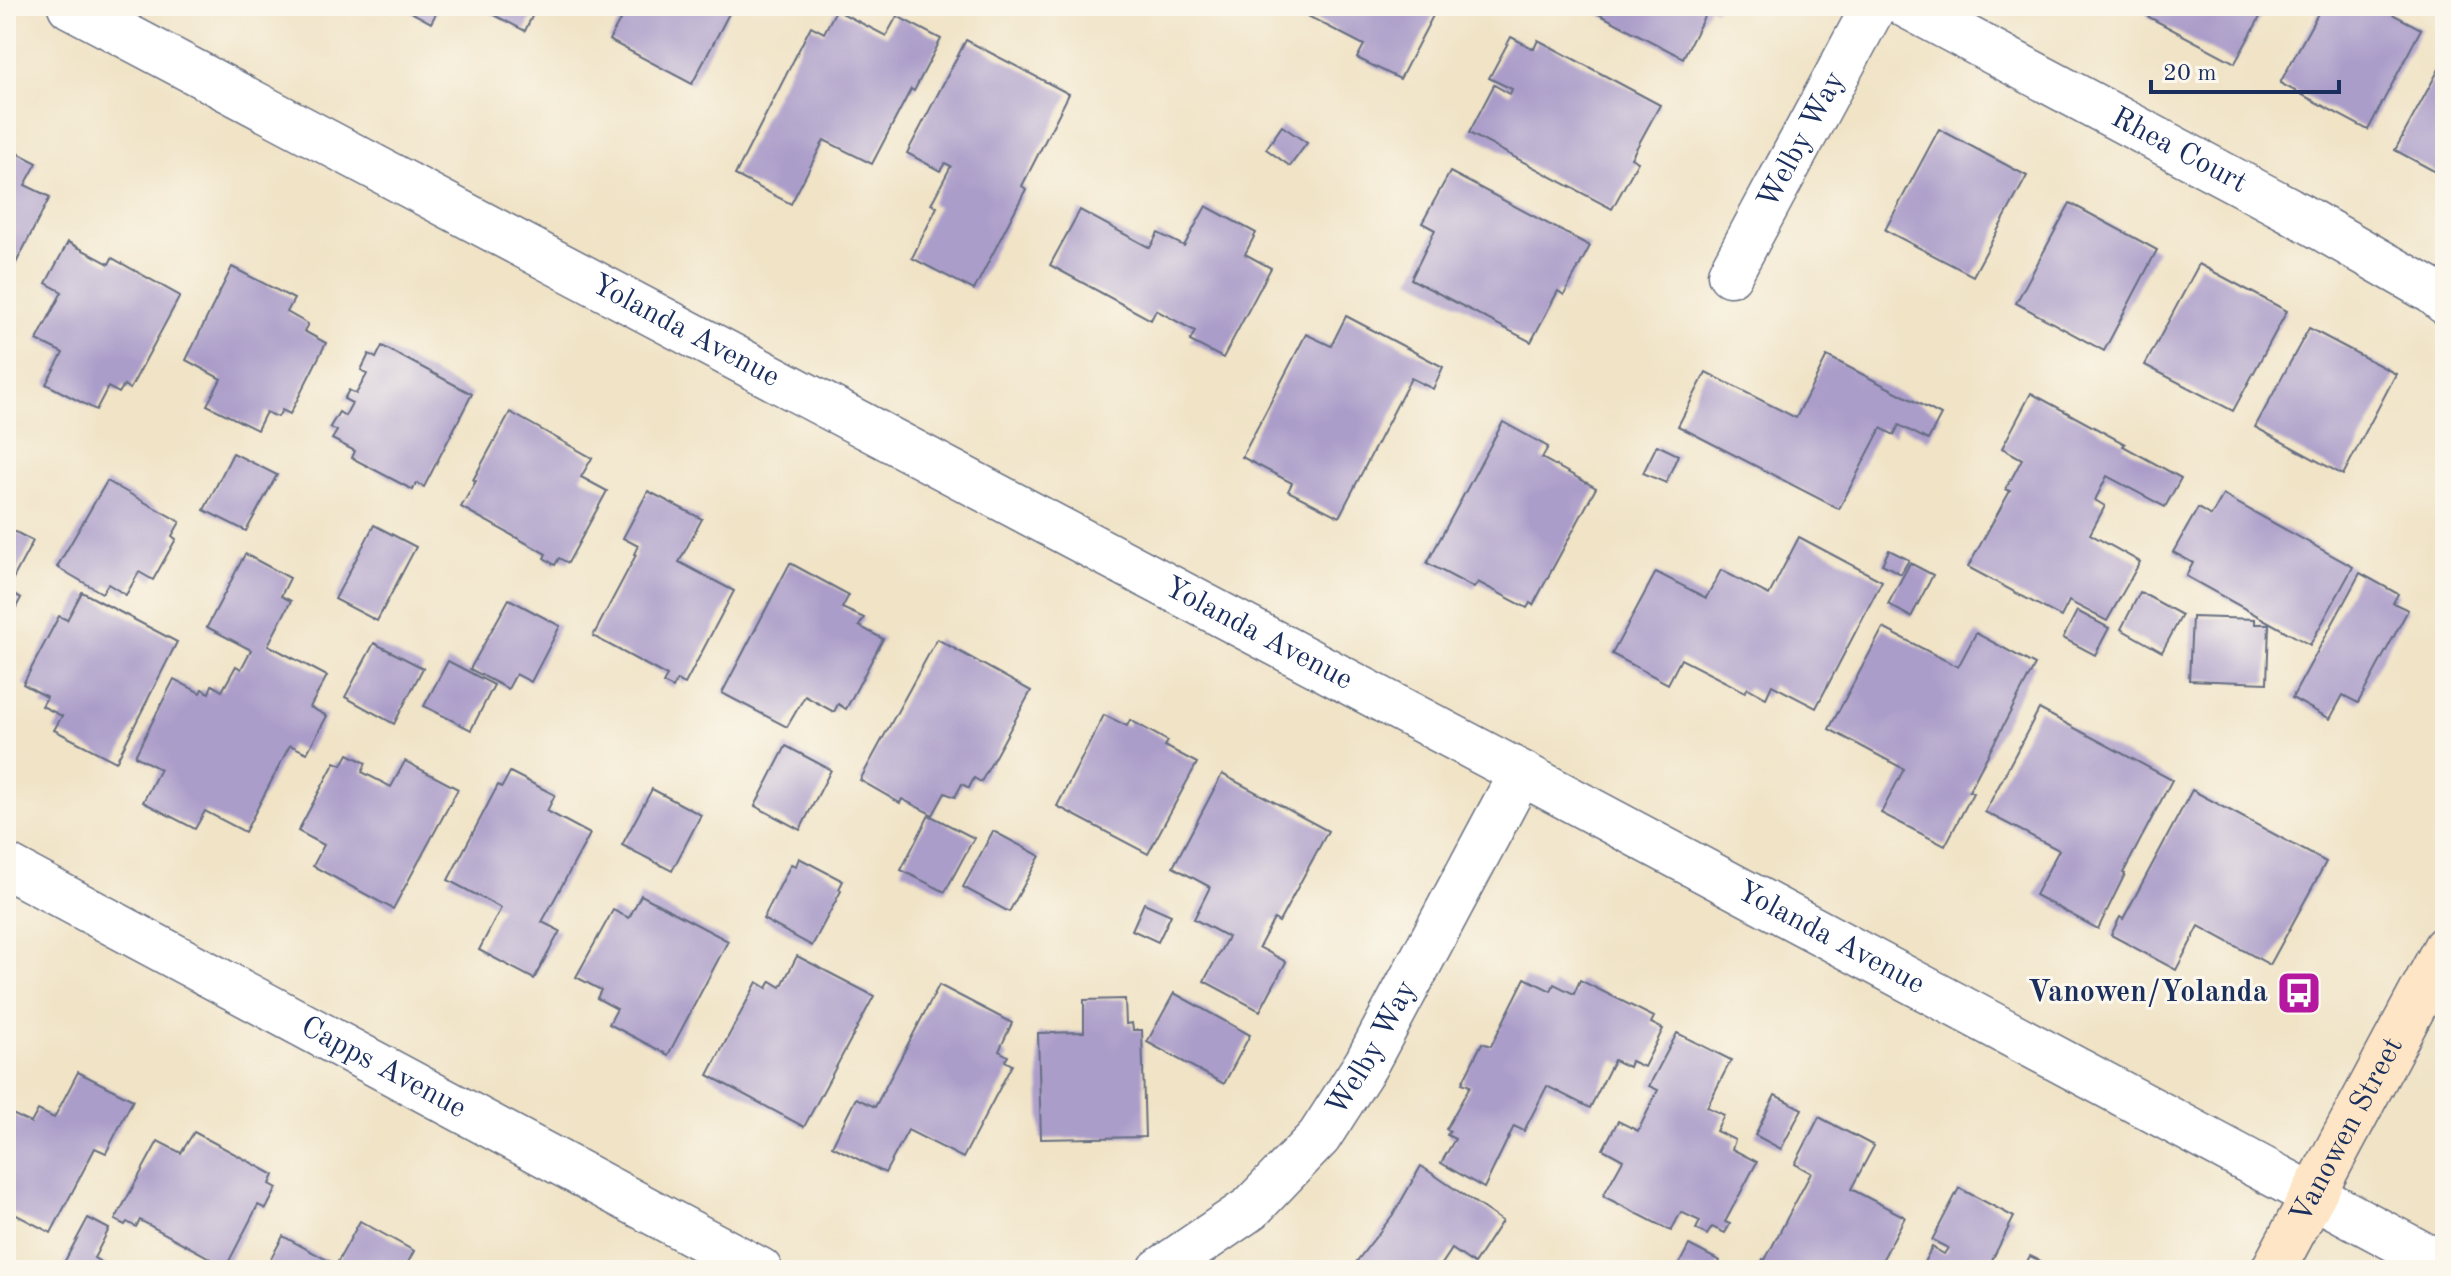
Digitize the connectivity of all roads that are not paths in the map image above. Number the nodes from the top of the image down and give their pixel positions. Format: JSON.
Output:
{"nodes":[{"id":1,"x":70,"y":6,"type":"edge"},
{"id":2,"x":1874,"y":6,"type":"edge"},
{"id":3,"x":1907,"y":6,"type":"edge"},
{"id":4,"x":1730,"y":274,"type":"dead end"},
{"id":5,"x":2445,"y":302,"type":"edge"},
{"id":6,"x":1521,"y":773,"type":"junction"},
{"id":7,"x":6,"y":866,"type":"edge"},
{"id":8,"x":2445,"y":948,"type":"edge"},
{"id":9,"x":2312,"y":1196,"type":"junction"},
{"id":10,"x":2445,"y":1266,"type":"edge"},
{"id":11,"x":760,"y":1270,"type":"edge"},
{"id":12,"x":1160,"y":1270,"type":"edge"},
{"id":13,"x":2273,"y":1270,"type":"edge"}],
"edges":[{"from":1,"to":6,"type":"street","name":"Yolanda Avenue"},
{"from":2,"to":4,"type":"street","name":"Welby Way"},
{"from":3,"to":5,"type":"street","name":"Rhea Court"},
{"from":6,"to":9,"type":"street","name":"Yolanda Avenue"},
{"from":6,"to":12,"type":"street","name":"Welby Way"},
{"from":7,"to":11,"type":"street","name":"Capps Avenue"},
{"from":8,"to":9,"type":"main road","name":"Vanowen Street"},
{"from":9,"to":10,"type":"street","name":"Yolanda Avenue"},
{"from":9,"to":13,"type":"main road","name":"Vanowen Street"}]}
